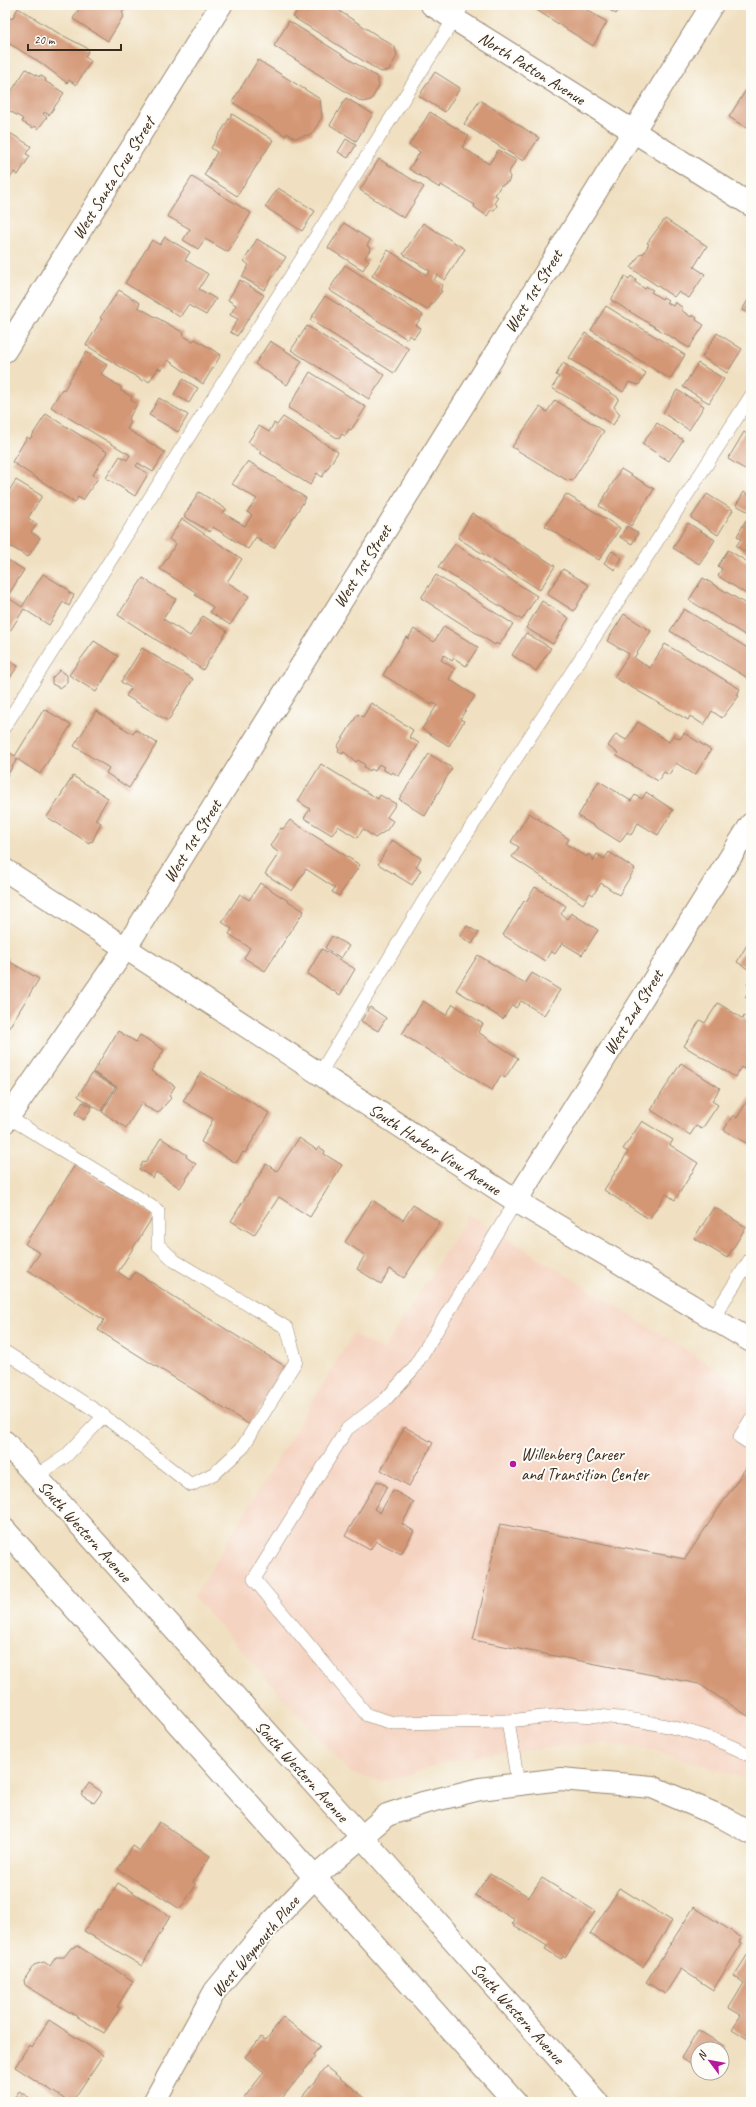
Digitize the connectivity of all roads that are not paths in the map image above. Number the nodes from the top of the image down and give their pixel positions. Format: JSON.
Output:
{"nodes":[{"id":1,"x":221,"y":5,"type":"edge"},
{"id":2,"x":432,"y":5,"type":"edge"},
{"id":3,"x":712,"y":5,"type":"edge"},
{"id":4,"x":458,"y":12,"type":"edge"},
{"id":5,"x":633,"y":130,"type":"junction"},
{"id":6,"x":751,"y":206,"type":"edge"},
{"id":7,"x":5,"y":350,"type":"edge"},
{"id":8,"x":751,"y":396,"type":"edge"},
{"id":9,"x":5,"y":726,"type":"edge"},
{"id":10,"x":751,"y":824,"type":"edge"},
{"id":11,"x":5,"y":870,"type":"edge"},
{"id":12,"x":125,"y":949,"type":"junction"},
{"id":13,"x":319,"y":1074,"type":"junction"},
{"id":14,"x":8,"y":1113,"type":"edge"},
{"id":15,"x":516,"y":1201,"type":"junction"},
{"id":16,"x":751,"y":1258,"type":"edge"},
{"id":17,"x":713,"y":1318,"type":"junction"},
{"id":18,"x":751,"y":1341,"type":"edge"},
{"id":19,"x":5,"y":1352,"type":"edge"},
{"id":20,"x":104,"y":1416,"type":"junction"},
{"id":21,"x":751,"y":1419,"type":"edge"},
{"id":22,"x":5,"y":1442,"type":"edge"},
{"id":23,"x":751,"y":1444,"type":"edge"},
{"id":24,"x":36,"y":1476,"type":"junction"},
{"id":25,"x":5,"y":1530,"type":"edge"},
{"id":26,"x":508,"y":1721,"type":"junction"},
{"id":27,"x":751,"y":1756,"type":"edge"},
{"id":28,"x":518,"y":1784,"type":"junction"},
{"id":29,"x":751,"y":1833,"type":"edge"},
{"id":30,"x":362,"y":1837,"type":"junction"},
{"id":31,"x":314,"y":1878,"type":"junction"},
{"id":32,"x":154,"y":2102,"type":"edge"},
{"id":33,"x":515,"y":2102,"type":"edge"},
{"id":34,"x":597,"y":2102,"type":"edge"}],
"edges":[{"from":1,"to":7,"type":"street","name":"West Santa Cruz Street"},
{"from":2,"to":4,"type":"street","name":"North Patton Avenue"},
{"from":3,"to":5,"type":"street","name":"West 1st Street"},
{"from":4,"to":5,"type":"street","name":"North Patton Avenue"},
{"from":4,"to":9,"type":"lane"},
{"from":5,"to":6,"type":"street","name":"North Patton Avenue"},
{"from":5,"to":12,"type":"street","name":"West 1st Street"},
{"from":8,"to":13,"type":"lane"},
{"from":10,"to":15,"type":"street","name":"West 2nd Street"},
{"from":11,"to":12,"type":"street","name":"South Harbor View Avenue"},
{"from":12,"to":13,"type":"street","name":"South Harbor View Avenue"},
{"from":12,"to":14,"type":"street","name":"West 1st Street"},
{"from":13,"to":15,"type":"street","name":"South Harbor View Avenue"},
{"from":14,"to":20,"type":"lane"},
{"from":15,"to":17,"type":"street","name":"South Harbor View Avenue"},
{"from":15,"to":26,"type":"lane"},
{"from":16,"to":17,"type":"lane"},
{"from":17,"to":18,"type":"street","name":"South Harbor View Avenue"},
{"from":19,"to":20,"type":"lane"},
{"from":20,"to":24,"type":"lane"},
{"from":21,"to":23,"type":"lane"},
{"from":22,"to":24,"type":"street","name":"South Western Avenue"},
{"from":24,"to":30,"type":"street","name":"South Western Avenue"},
{"from":25,"to":31,"type":"street"},
{"from":26,"to":27,"type":"lane"},
{"from":26,"to":28,"type":"lane"},
{"from":28,"to":29,"type":"street","name":"West Weymouth Place"},
{"from":28,"to":30,"type":"street","name":"West Weymouth Place"},
{"from":30,"to":31,"type":"street","name":"West Weymouth Place"},
{"from":30,"to":34,"type":"street","name":"South Western Avenue"},
{"from":31,"to":32,"type":"street","name":"West Weymouth Place"},
{"from":31,"to":33,"type":"street"}]}
